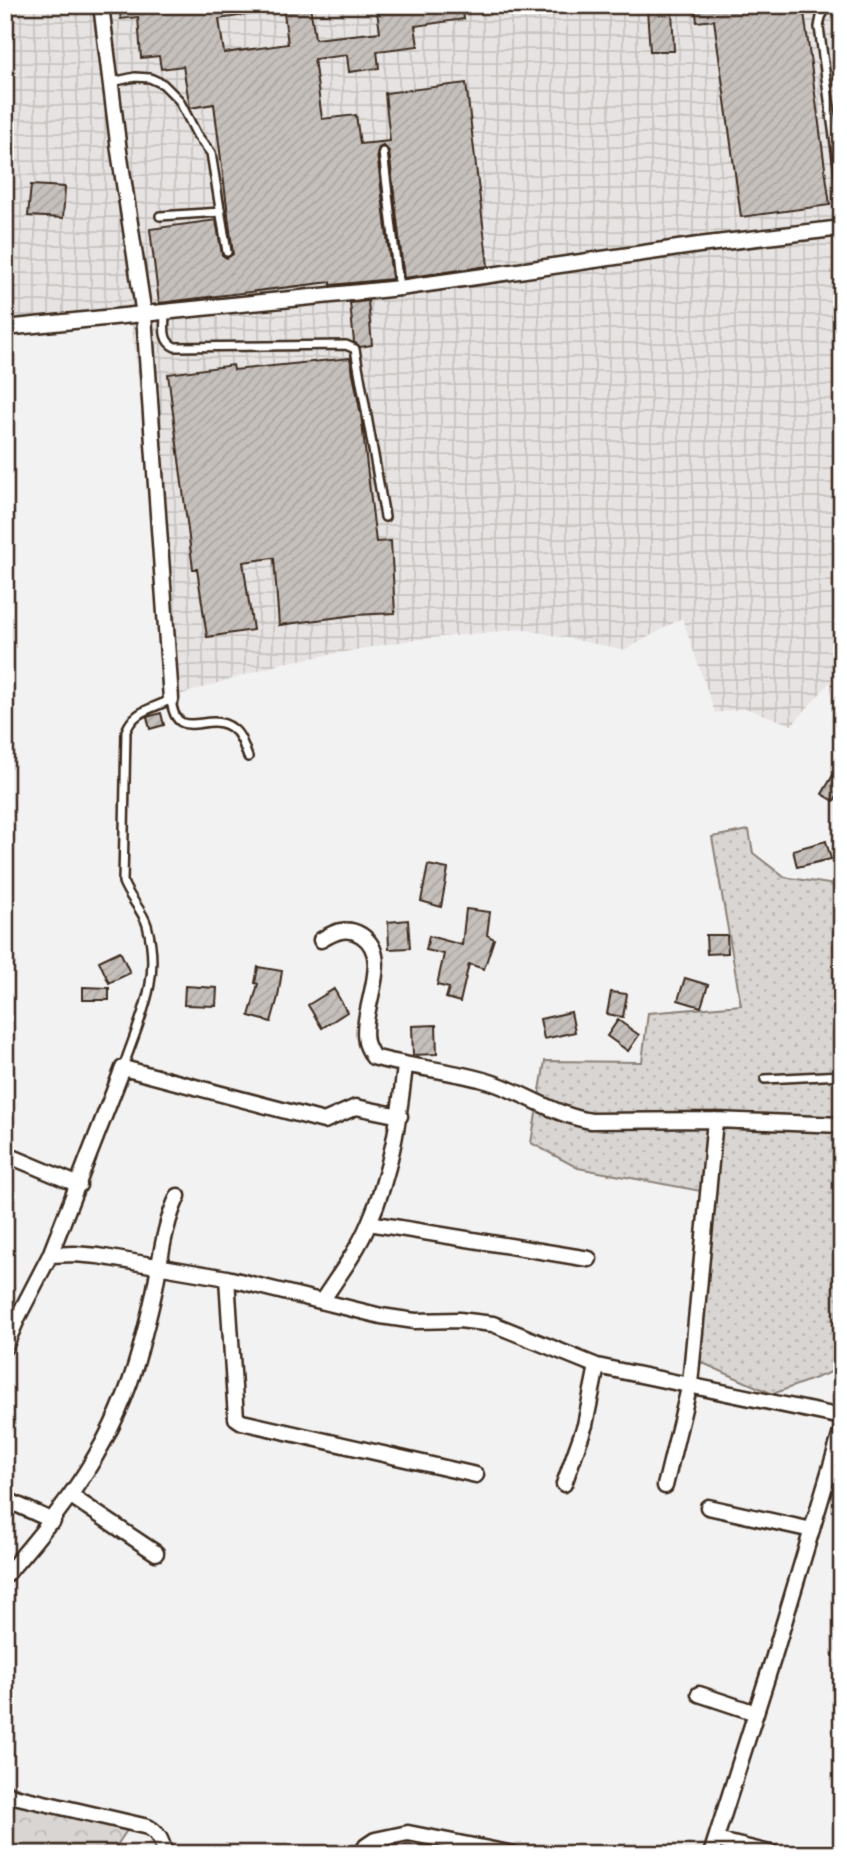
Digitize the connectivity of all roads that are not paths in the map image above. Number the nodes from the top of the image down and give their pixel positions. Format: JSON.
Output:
{"nodes":[{"id":1,"x":101,"y":5,"type":"edge"},
{"id":2,"x":842,"y":5,"type":"edge"},
{"id":3,"x":112,"y":82,"type":"junction"},
{"id":4,"x":383,"y":152,"type":"dead end"},
{"id":5,"x":842,"y":195,"type":"edge"},
{"id":6,"x":221,"y":212,"type":"junction"},
{"id":7,"x":160,"y":216,"type":"dead end"},
{"id":8,"x":842,"y":228,"type":"edge"},
{"id":9,"x":227,"y":252,"type":"dead end"},
{"id":10,"x":400,"y":288,"type":"junction"},
{"id":11,"x":165,"y":313,"type":"junction"},
{"id":12,"x":144,"y":316,"type":"junction"},
{"id":13,"x":5,"y":328,"type":"edge"},
{"id":14,"x":386,"y":517,"type":"dead end"},
{"id":15,"x":171,"y":699,"type":"junction"},
{"id":16,"x":248,"y":757,"type":"dead end"},
{"id":17,"x":321,"y":940,"type":"dead end"},
{"id":18,"x":405,"y":1066,"type":"junction"},
{"id":19,"x":123,"y":1068,"type":"junction"},
{"id":20,"x":842,"y":1075,"type":"edge"},
{"id":21,"x":765,"y":1079,"type":"dead end"},
{"id":22,"x":400,"y":1116,"type":"junction"},
{"id":23,"x":715,"y":1120,"type":"junction"},
{"id":24,"x":842,"y":1125,"type":"edge"},
{"id":25,"x":5,"y":1154,"type":"edge"},
{"id":26,"x":79,"y":1185,"type":"junction"},
{"id":27,"x":178,"y":1196,"type":"dead end"},
{"id":28,"x":369,"y":1223,"type":"junction"},
{"id":29,"x":50,"y":1255,"type":"junction"},
{"id":30,"x":589,"y":1259,"type":"dead end"},
{"id":31,"x":158,"y":1266,"type":"junction"},
{"id":32,"x":227,"y":1278,"type":"junction"},
{"id":33,"x":322,"y":1301,"type":"junction"},
{"id":34,"x":5,"y":1347,"type":"edge"},
{"id":35,"x":597,"y":1366,"type":"junction"},
{"id":36,"x":690,"y":1384,"type":"junction"},
{"id":37,"x":842,"y":1417,"type":"edge"},
{"id":38,"x":842,"y":1429,"type":"edge"},
{"id":39,"x":476,"y":1475,"type":"dead end"},
{"id":40,"x":564,"y":1484,"type":"dead end"},
{"id":41,"x":665,"y":1486,"type":"dead end"},
{"id":42,"x":71,"y":1496,"type":"junction"},
{"id":43,"x":5,"y":1499,"type":"edge"},
{"id":44,"x":708,"y":1507,"type":"dead end"},
{"id":45,"x":53,"y":1521,"type":"junction"},
{"id":46,"x":812,"y":1530,"type":"junction"},
{"id":47,"x":156,"y":1553,"type":"dead end"},
{"id":48,"x":5,"y":1576,"type":"edge"},
{"id":49,"x":699,"y":1694,"type":"dead end"},
{"id":50,"x":756,"y":1713,"type":"junction"},
{"id":51,"x":5,"y":1794,"type":"edge"},
{"id":52,"x":713,"y":1847,"type":"edge"},
{"id":53,"x":165,"y":1854,"type":"edge"},
{"id":54,"x":361,"y":1854,"type":"edge"},
{"id":55,"x":514,"y":1854,"type":"edge"},
{"id":56,"x":774,"y":1854,"type":"edge"}],
"edges":[{"from":1,"to":3,"type":"street"},
{"from":2,"to":5,"type":"lane"},
{"from":3,"to":6,"type":"lane"},
{"from":3,"to":12,"type":"street"},
{"from":4,"to":10,"type":"lane"},
{"from":6,"to":7,"type":"lane"},
{"from":6,"to":9,"type":"lane"},
{"from":8,"to":10,"type":"street"},
{"from":10,"to":11,"type":"street"},
{"from":11,"to":12,"type":"street"},
{"from":11,"to":14,"type":"lane"},
{"from":12,"to":13,"type":"street"},
{"from":12,"to":15,"type":"street"},
{"from":15,"to":16,"type":"lane"},
{"from":15,"to":19,"type":"lane"},
{"from":17,"to":18,"type":"street"},
{"from":18,"to":22,"type":"street"},
{"from":18,"to":23,"type":"street"},
{"from":19,"to":22,"type":"street"},
{"from":19,"to":26,"type":"street"},
{"from":20,"to":21,"type":"lane"},
{"from":22,"to":28,"type":"street"},
{"from":23,"to":24,"type":"street"},
{"from":23,"to":36,"type":"street"},
{"from":25,"to":26,"type":"street"},
{"from":26,"to":29,"type":"street"},
{"from":27,"to":31,"type":"street"},
{"from":28,"to":30,"type":"street"},
{"from":28,"to":33,"type":"street"},
{"from":29,"to":31,"type":"street"},
{"from":29,"to":34,"type":"street"},
{"from":31,"to":32,"type":"street"},
{"from":31,"to":42,"type":"street"},
{"from":32,"to":33,"type":"street"},
{"from":32,"to":39,"type":"street"},
{"from":33,"to":35,"type":"street"},
{"from":35,"to":36,"type":"street"},
{"from":35,"to":40,"type":"street"},
{"from":36,"to":37,"type":"street"},
{"from":36,"to":41,"type":"street"},
{"from":38,"to":46,"type":"street"},
{"from":42,"to":45,"type":"street"},
{"from":42,"to":47,"type":"street"},
{"from":43,"to":45,"type":"street"},
{"from":44,"to":46,"type":"street"},
{"from":45,"to":48,"type":"street"},
{"from":46,"to":50,"type":"street"},
{"from":49,"to":50,"type":"street"},
{"from":50,"to":52,"type":"street"},
{"from":51,"to":53,"type":"street"},
{"from":52,"to":56,"type":"street"},
{"from":54,"to":55,"type":"street"}]}
